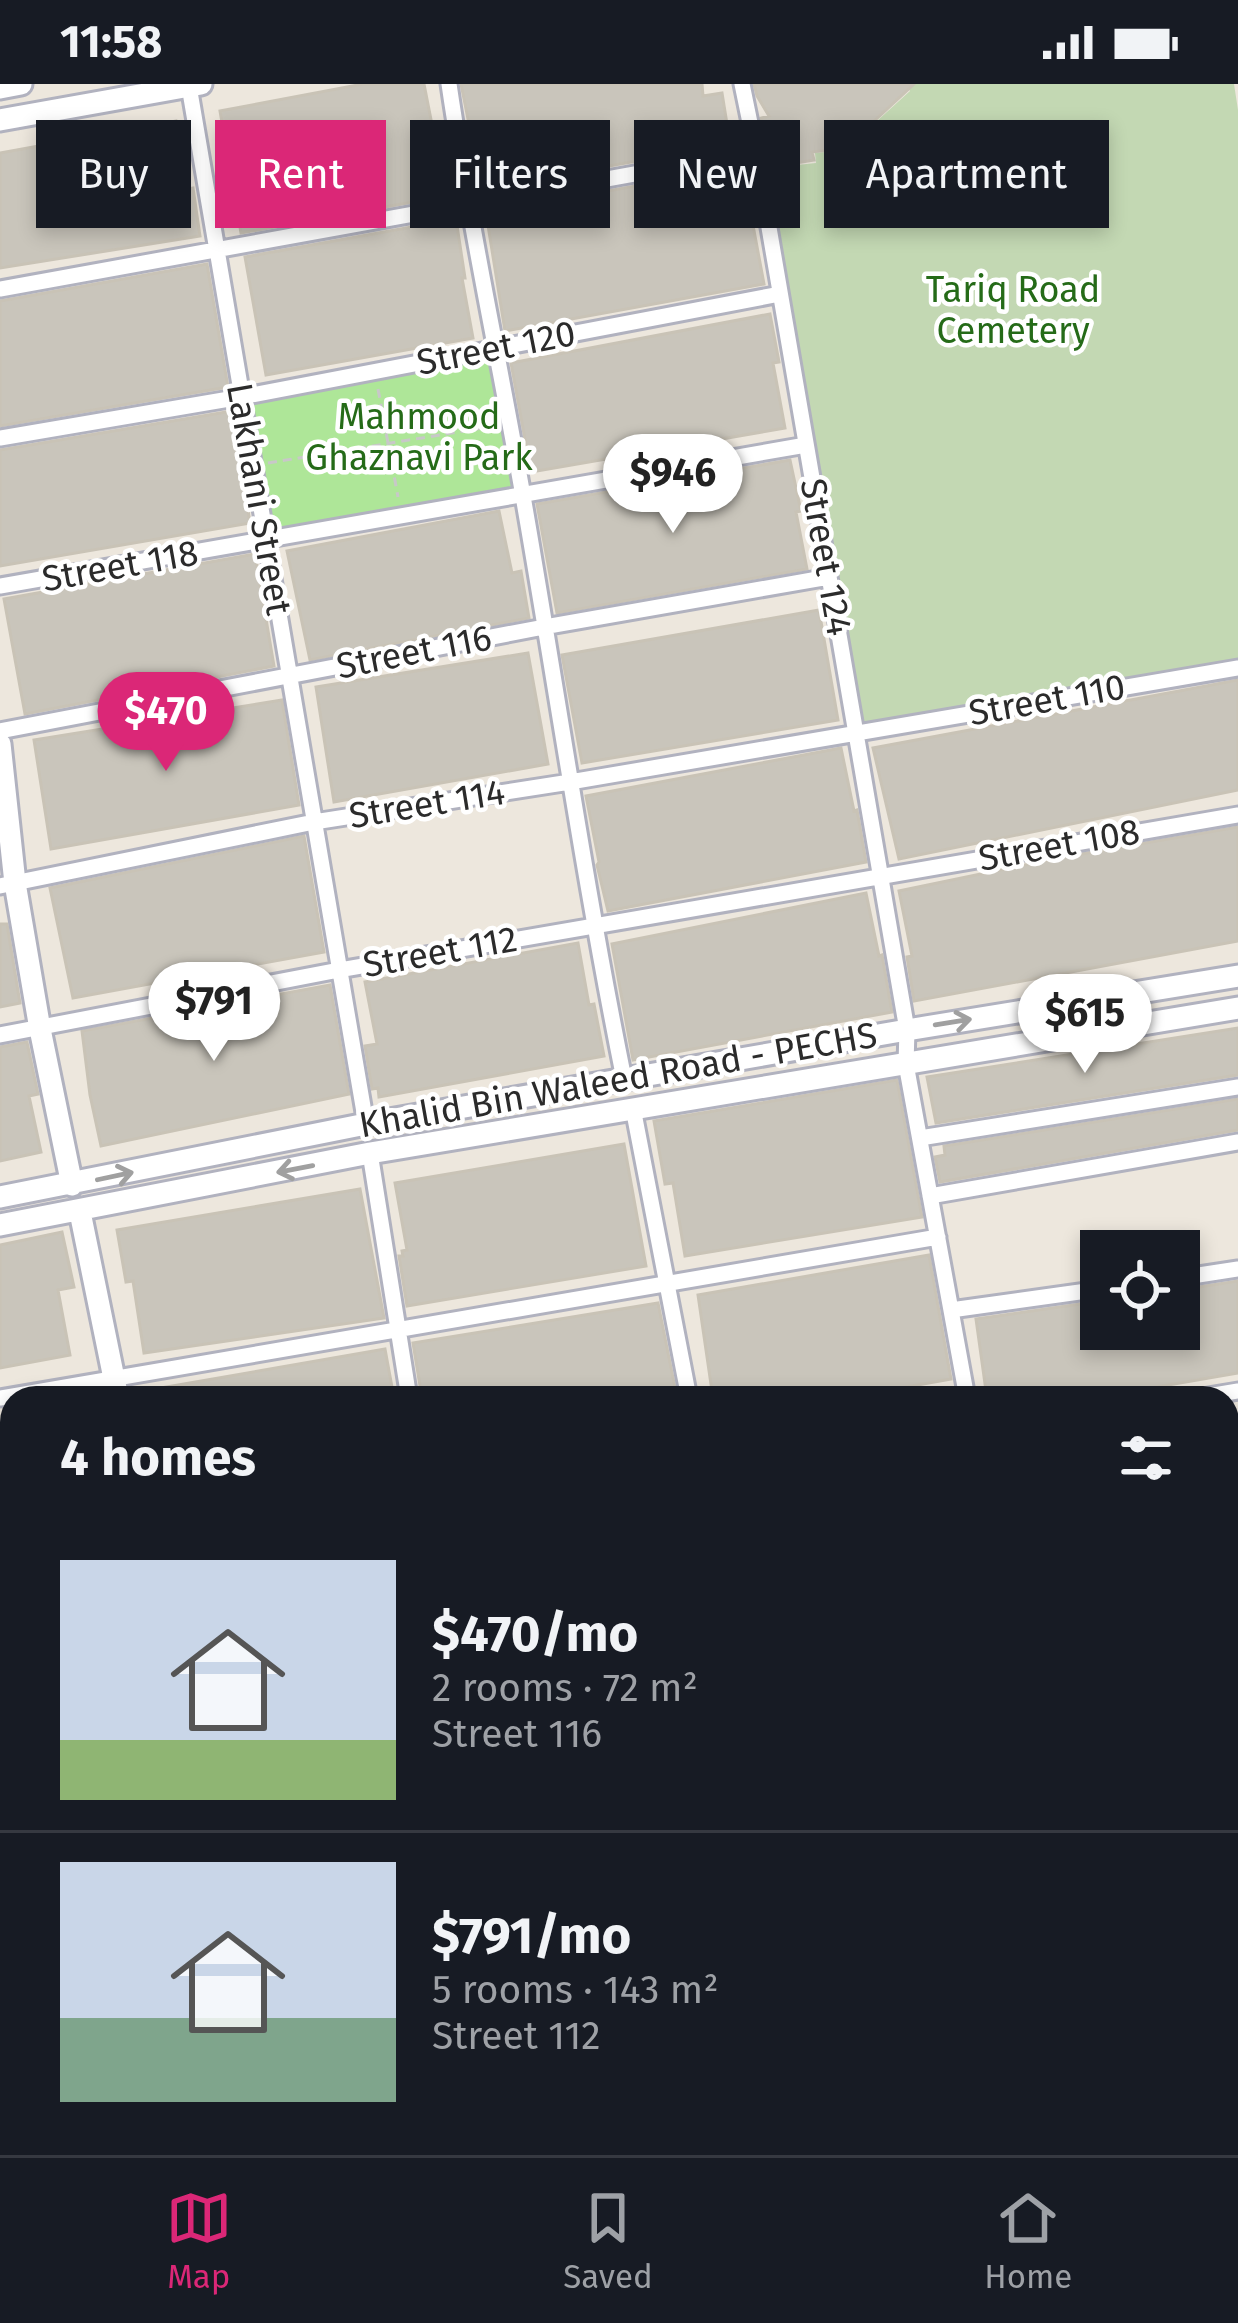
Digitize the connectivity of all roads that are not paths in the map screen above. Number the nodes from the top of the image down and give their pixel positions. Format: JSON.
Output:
{"nodes":[{"id":1,"x":21,"y":84,"type":"edge"},
{"id":2,"x":449,"y":84,"type":"edge"},
{"id":3,"x":742,"y":84,"type":"edge"},
{"id":4,"x":195,"y":85,"type":"edge"},
{"id":5,"x":0,"y":88,"type":"edge"},
{"id":6,"x":0,"y":120,"type":"edge"},
{"id":7,"x":454,"y":120,"type":"edge"},
{"id":8,"x":749,"y":120,"type":"edge"},
{"id":9,"x":410,"y":214,"type":"edge"},
{"id":10,"x":471,"y":228,"type":"edge"},
{"id":11,"x":769,"y":228,"type":"edge"},
{"id":12,"x":216,"y":248,"type":"junction"},
{"id":13,"x":0,"y":289,"type":"edge"},
{"id":14,"x":780,"y":293,"type":"junction"},
{"id":15,"x":494,"y":348,"type":"junction"},
{"id":16,"x":242,"y":397,"type":"junction"},
{"id":17,"x":0,"y":438,"type":"edge"},
{"id":18,"x":806,"y":445,"type":"junction"},
{"id":19,"x":523,"y":495,"type":"junction"},
{"id":20,"x":266,"y":541,"type":"junction"},
{"id":21,"x":829,"y":577,"type":"junction"},
{"id":22,"x":0,"y":586,"type":"edge"},
{"id":23,"x":544,"y":627,"type":"junction"},
{"id":24,"x":1238,"y":668,"type":"edge"},
{"id":25,"x":289,"y":676,"type":"junction"},
{"id":26,"x":0,"y":731,"type":"edge"},
{"id":27,"x":856,"y":732,"type":"junction"},
{"id":28,"x":0,"y":744,"type":"edge"},
{"id":29,"x":570,"y":782,"type":"junction"},
{"id":30,"x":1238,"y":814,"type":"edge"},
{"id":31,"x":314,"y":822,"type":"junction"},
{"id":32,"x":880,"y":875,"type":"junction"},
{"id":33,"x":8,"y":885,"type":"edge"},
{"id":34,"x":593,"y":925,"type":"junction"},
{"id":35,"x":339,"y":970,"type":"junction"},
{"id":36,"x":1238,"y":976,"type":"edge"},
{"id":37,"x":1238,"y":1008,"type":"edge"},
{"id":38,"x":40,"y":1029,"type":"junction"},
{"id":39,"x":907,"y":1030,"type":"junction"},
{"id":40,"x":0,"y":1035,"type":"edge"},
{"id":41,"x":906,"y":1064,"type":"junction"},
{"id":42,"x":624,"y":1079,"type":"junction"},
{"id":43,"x":1238,"y":1087,"type":"edge"},
{"id":44,"x":633,"y":1108,"type":"junction"},
{"id":45,"x":366,"y":1124,"type":"junction"},
{"id":46,"x":920,"y":1138,"type":"junction"},
{"id":47,"x":1238,"y":1142,"type":"edge"},
{"id":48,"x":370,"y":1154,"type":"junction"},
{"id":49,"x":72,"y":1185,"type":"junction"},
{"id":50,"x":930,"y":1196,"type":"junction"},
{"id":51,"x":0,"y":1197,"type":"edge"},
{"id":52,"x":80,"y":1212,"type":"junction"},
{"id":53,"x":0,"y":1226,"type":"edge"},
{"id":54,"x":938,"y":1237,"type":"junction"},
{"id":55,"x":1238,"y":1269,"type":"edge"},
{"id":56,"x":1200,"y":1275,"type":"edge"},
{"id":57,"x":669,"y":1283,"type":"junction"},
{"id":58,"x":1080,"y":1292,"type":"edge"},
{"id":59,"x":951,"y":1310,"type":"junction"},
{"id":60,"x":397,"y":1330,"type":"junction"},
{"id":61,"x":116,"y":1386,"type":"edge"},
{"id":62,"x":126,"y":1386,"type":"edge"},
{"id":63,"x":407,"y":1386,"type":"edge"},
{"id":64,"x":687,"y":1386,"type":"edge"},
{"id":65,"x":964,"y":1386,"type":"edge"}],
"edges":[{"from":1,"to":5,"type":"main road"},
{"from":2,"to":7,"type":"street"},
{"from":3,"to":8,"type":"street","name":"Street 124"},
{"from":4,"to":6,"type":"main road"},
{"from":4,"to":12,"type":"street","name":"Lakhani Street"},
{"from":9,"to":12,"type":"street"},
{"from":10,"to":15,"type":"street"},
{"from":11,"to":14,"type":"street","name":"Street 124"},
{"from":12,"to":13,"type":"street"},
{"from":12,"to":16,"type":"street","name":"Lakhani Street"},
{"from":14,"to":15,"type":"street","name":"Street 120"},
{"from":14,"to":18,"type":"street","name":"Street 124"},
{"from":15,"to":16,"type":"street","name":"Street 120"},
{"from":15,"to":19,"type":"street"},
{"from":16,"to":17,"type":"street","name":"Street 120"},
{"from":16,"to":20,"type":"street","name":"Lakhani Street"},
{"from":18,"to":19,"type":"street","name":"Street 118"},
{"from":18,"to":21,"type":"street","name":"Street 124"},
{"from":19,"to":20,"type":"street","name":"Street 118"},
{"from":19,"to":23,"type":"street"},
{"from":20,"to":22,"type":"street","name":"Street 118"},
{"from":20,"to":25,"type":"street","name":"Lakhani Street"},
{"from":21,"to":23,"type":"street","name":"Street 116"},
{"from":21,"to":27,"type":"street","name":"Street 124"},
{"from":23,"to":25,"type":"street","name":"Street 116"},
{"from":23,"to":29,"type":"street"},
{"from":24,"to":27,"type":"street","name":"Street 110"},
{"from":25,"to":26,"type":"street","name":"Street 116"},
{"from":25,"to":31,"type":"street","name":"Lakhani Street"},
{"from":27,"to":29,"type":"street","name":"Street 114"},
{"from":27,"to":32,"type":"street","name":"Street 124"},
{"from":28,"to":33,"type":"main road"},
{"from":29,"to":31,"type":"street","name":"Street 114"},
{"from":29,"to":34,"type":"street"},
{"from":30,"to":32,"type":"street","name":"Street 108"},
{"from":31,"to":33,"type":"street","name":"Street 114"},
{"from":31,"to":35,"type":"street","name":"Lakhani Street"},
{"from":32,"to":34,"type":"street","name":"Street 112"},
{"from":32,"to":39,"type":"street","name":"Street 124"},
{"from":33,"to":38,"type":"main road"},
{"from":34,"to":35,"type":"street","name":"Street 112"},
{"from":34,"to":42,"type":"street"},
{"from":35,"to":38,"type":"street","name":"Street 112"},
{"from":35,"to":45,"type":"street","name":"Lakhani Street"},
{"from":39,"to":36,"type":"main road","name":"Khalid Bin Waleed Road - PECHS","one_way":true},
{"from":37,"to":41,"type":"main road","name":"Khalid Bin Waleed Road - PECHS"},
{"from":38,"to":40,"type":"street","name":"Street 112"},
{"from":38,"to":49,"type":"main road"},
{"from":39,"to":41,"type":"street","name":"Street 124"},
{"from":39,"to":42,"type":"main road","name":"Khalid Bin Waleed Road - PECHS"},
{"from":41,"to":44,"type":"main road","name":"Khalid Bin Waleed Road - PECHS"},
{"from":41,"to":46,"type":"street","name":"Street 124"},
{"from":42,"to":45,"type":"main road","name":"Khalid Bin Waleed Road - PECHS"},
{"from":43,"to":46,"type":"street"},
{"from":44,"to":48,"type":"main road","name":"Khalid Bin Waleed Road - PECHS"},
{"from":44,"to":57,"type":"street"},
{"from":49,"to":45,"type":"main road","name":"Khalid Bin Waleed Road - PECHS","one_way":true},
{"from":46,"to":50,"type":"street","name":"Street 124"},
{"from":47,"to":50,"type":"street"},
{"from":48,"to":52,"type":"main road","name":"Khalid Bin Waleed Road - PECHS","one_way":true},
{"from":48,"to":60,"type":"street"},
{"from":49,"to":51,"type":"main road","name":"Khalid Bin Waleed Road - PECHS"},
{"from":50,"to":54,"type":"street","name":"Street 124"},
{"from":52,"to":53,"type":"main road","name":"Khalid Bin Waleed Road - PECHS"},
{"from":52,"to":61,"type":"main road"},
{"from":54,"to":57,"type":"street"},
{"from":54,"to":59,"type":"street","name":"Street 124"},
{"from":55,"to":56,"type":"street"},
{"from":57,"to":60,"type":"street"},
{"from":57,"to":64,"type":"street"},
{"from":58,"to":59,"type":"street"},
{"from":59,"to":65,"type":"street","name":"Street 124"},
{"from":60,"to":62,"type":"street"},
{"from":60,"to":63,"type":"street"}]}
